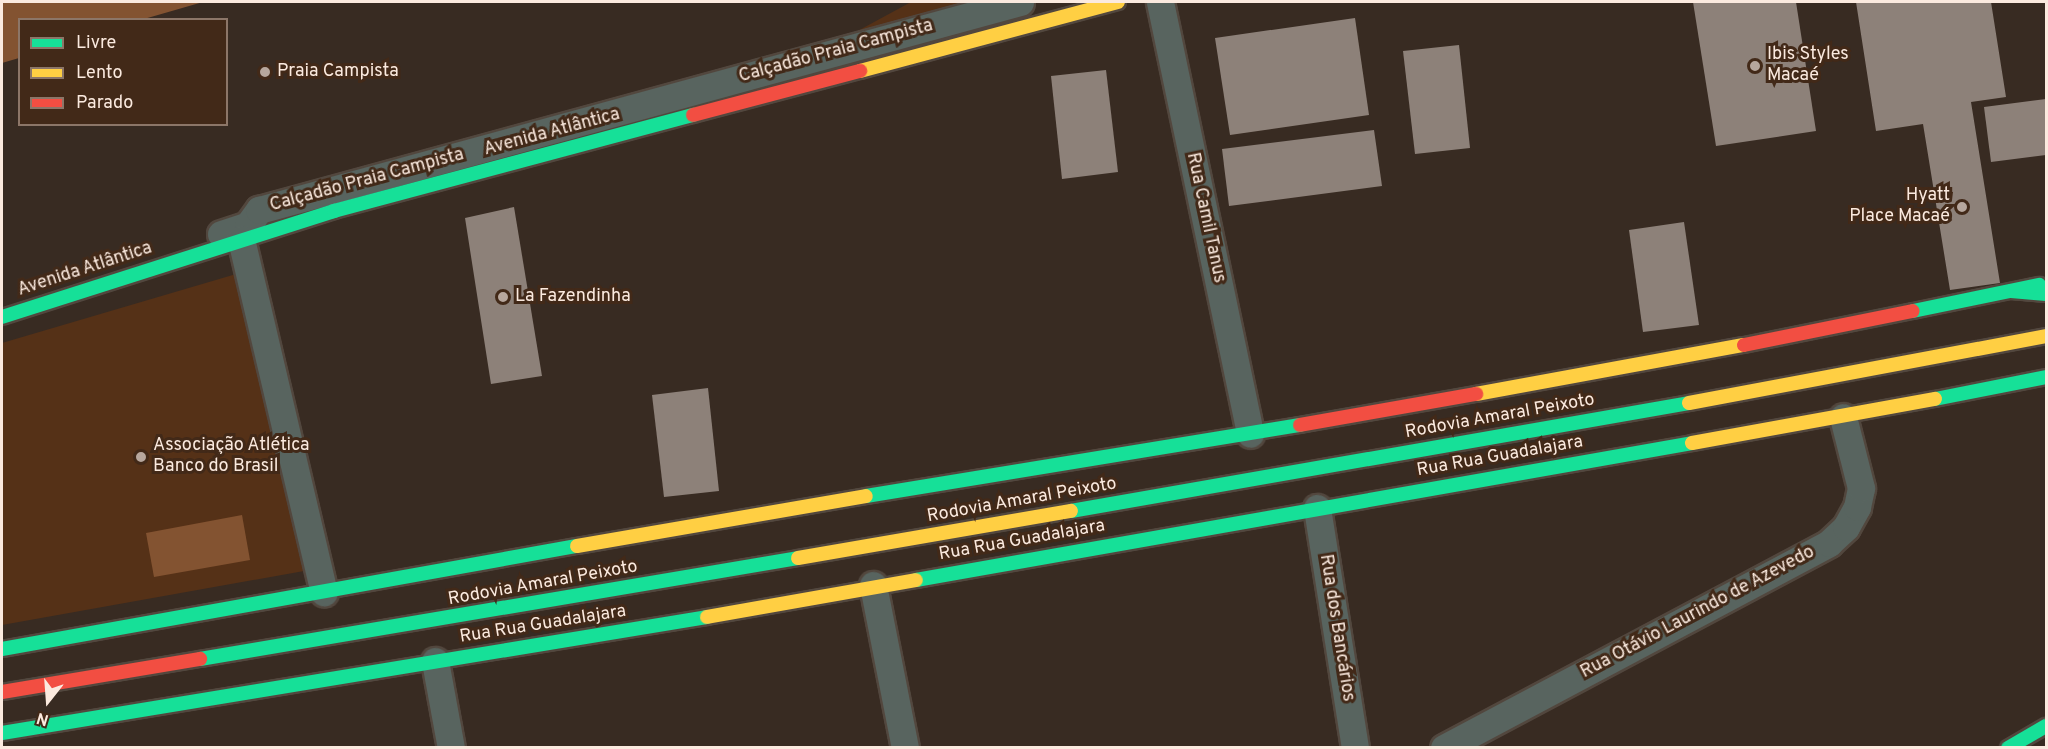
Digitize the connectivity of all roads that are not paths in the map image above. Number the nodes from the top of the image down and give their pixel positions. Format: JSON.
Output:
{"nodes":[{"id":1,"x":1020,"y":2,"type":"edge"},
{"id":2,"x":1118,"y":2,"type":"edge"},
{"id":3,"x":1160,"y":2,"type":"edge"},
{"id":4,"x":241,"y":239,"type":"junction"},
{"id":5,"x":2046,"y":284,"type":"edge"},
{"id":6,"x":2011,"y":291,"type":"junction"},
{"id":7,"x":2046,"y":294,"type":"edge"},
{"id":8,"x":2,"y":301,"type":"edge"},
{"id":9,"x":2,"y":316,"type":"edge"},
{"id":10,"x":2046,"y":336,"type":"edge"},
{"id":11,"x":2046,"y":377,"type":"edge"},
{"id":12,"x":1843,"y":417,"type":"junction"},
{"id":13,"x":1250,"y":434,"type":"junction"},
{"id":14,"x":1317,"y":508,"type":"junction"},
{"id":15,"x":873,"y":585,"type":"junction"},
{"id":16,"x":324,"y":592,"type":"junction"},
{"id":17,"x":2,"y":649,"type":"edge"},
{"id":18,"x":435,"y":661,"type":"junction"},
{"id":19,"x":2,"y":692,"type":"edge"},
{"id":20,"x":2046,"y":726,"type":"edge"},
{"id":21,"x":2,"y":733,"type":"edge"},
{"id":22,"x":451,"y":747,"type":"edge"},
{"id":23,"x":905,"y":747,"type":"edge"},
{"id":24,"x":1355,"y":747,"type":"edge"},
{"id":25,"x":1444,"y":747,"type":"edge"},
{"id":26,"x":2008,"y":747,"type":"edge"}],
"edges":[{"from":1,"to":8,"type":"street","name":"Calçadão Praia Campista"},
{"from":2,"to":4,"type":"main road","name":"Avenida Atlântica"},
{"from":3,"to":13,"type":"street","name":"Rua Camil Tanus"},
{"from":4,"to":9,"type":"main road","name":"Avenida Atlântica"},
{"from":4,"to":16,"type":"street"},
{"from":5,"to":6,"type":"main road"},
{"from":6,"to":7,"type":"main road"},
{"from":6,"to":13,"type":"main road"},
{"from":10,"to":19,"type":"main road","name":"Rodovia Amaral Peixoto"},
{"from":11,"to":12,"type":"main road","name":"Rua Rua Guadalajara"},
{"from":12,"to":14,"type":"main road","name":"Rua Rua Guadalajara"},
{"from":12,"to":25,"type":"street","name":"Rua Otávio Laurindo de Azevedo"},
{"from":13,"to":16,"type":"main road"},
{"from":14,"to":15,"type":"main road","name":"Rua Rua Guadalajara"},
{"from":14,"to":24,"type":"street","name":"Rua dos Bancários"},
{"from":15,"to":18,"type":"main road","name":"Rua Rua Guadalajara"},
{"from":15,"to":23,"type":"street"},
{"from":16,"to":17,"type":"main road"},
{"from":18,"to":21,"type":"main road","name":"Rua Rua Guadalajara"},
{"from":18,"to":22,"type":"street"},
{"from":20,"to":26,"type":"main road"}]}
